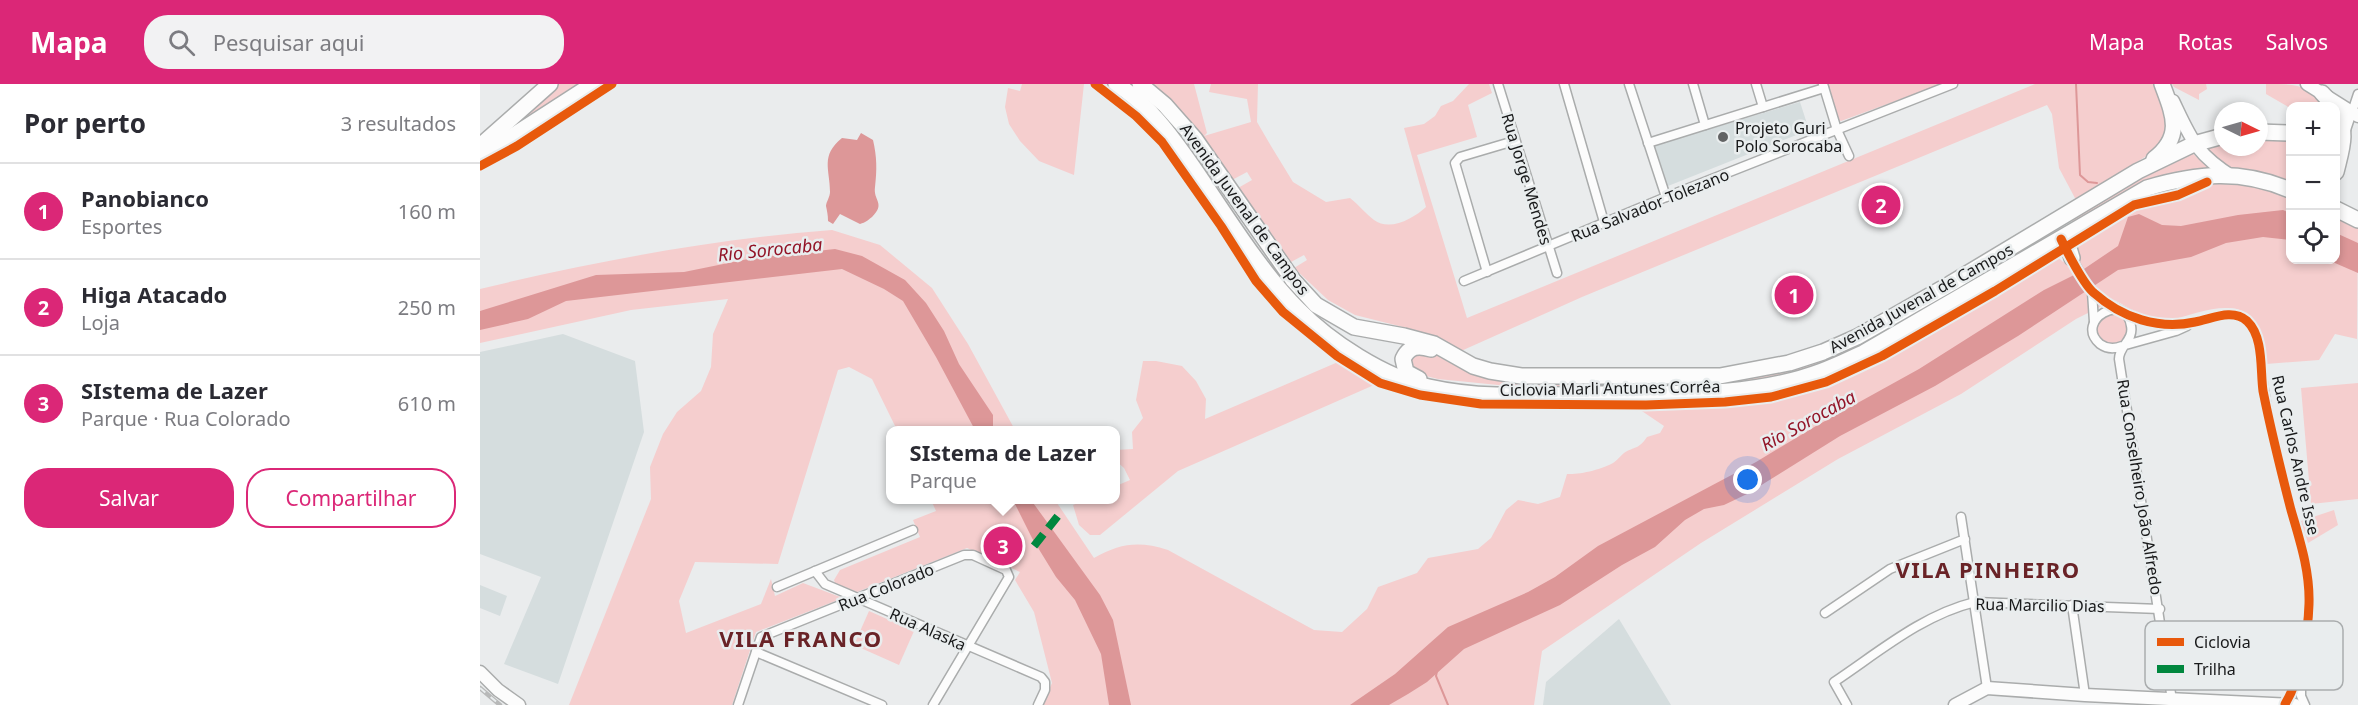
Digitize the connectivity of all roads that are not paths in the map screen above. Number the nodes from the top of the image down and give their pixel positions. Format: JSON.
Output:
{"nodes":[{"id":1,"x":548,"y":84,"type":"edge"},
{"id":2,"x":593,"y":84,"type":"edge"},
{"id":3,"x":1116,"y":84,"type":"edge"},
{"id":4,"x":1140,"y":84,"type":"edge"},
{"id":5,"x":1564,"y":84,"type":"edge"},
{"id":6,"x":1629,"y":84,"type":"edge"},
{"id":7,"x":1693,"y":84,"type":"edge"},
{"id":8,"x":1756,"y":84,"type":"edge"},
{"id":9,"x":1953,"y":84,"type":"edge"},
{"id":10,"x":2163,"y":84,"type":"edge"},
{"id":11,"x":2307,"y":84,"type":"edge"},
{"id":12,"x":1499,"y":85,"type":"edge"},
{"id":13,"x":1823,"y":86,"type":"edge"},
{"id":14,"x":2322,"y":93,"type":"junction"},
{"id":15,"x":2358,"y":94,"type":"edge"},
{"id":16,"x":2330,"y":102,"type":"edge"},
{"id":17,"x":1763,"y":107,"type":"junction"},
{"id":18,"x":2355,"y":114,"type":"edge"},
{"id":19,"x":2340,"y":120,"type":"edge"},
{"id":20,"x":1705,"y":125,"type":"junction"},
{"id":21,"x":1837,"y":130,"type":"junction"},
{"id":22,"x":2268,"y":132,"type":"edge"},
{"id":23,"x":2286,"y":133,"type":"edge"},
{"id":24,"x":2214,"y":138,"type":"edge"},
{"id":25,"x":2346,"y":140,"type":"edge"},
{"id":26,"x":1515,"y":141,"type":"junction"},
{"id":27,"x":1648,"y":143,"type":"junction"},
{"id":28,"x":2194,"y":144,"type":"junction"},
{"id":29,"x":480,"y":146,"type":"edge"},
{"id":30,"x":1849,"y":156,"type":"dead end"},
{"id":31,"x":480,"y":157,"type":"edge"},
{"id":32,"x":2340,"y":159,"type":"edge"},
{"id":33,"x":2138,"y":171,"type":"junction"},
{"id":34,"x":2233,"y":177,"type":"junction"},
{"id":35,"x":2286,"y":189,"type":"edge"},
{"id":36,"x":1666,"y":197,"type":"junction"},
{"id":37,"x":2076,"y":209,"type":"junction"},
{"id":38,"x":2338,"y":210,"type":"edge"},
{"id":39,"x":2358,"y":220,"type":"edge"},
{"id":40,"x":1604,"y":222,"type":"junction"},
{"id":41,"x":2078,"y":228,"type":"junction"},
{"id":42,"x":2061,"y":239,"type":"junction"},
{"id":43,"x":1547,"y":246,"type":"junction"},
{"id":44,"x":2046,"y":248,"type":"junction"},
{"id":45,"x":2072,"y":258,"type":"junction"},
{"id":46,"x":1487,"y":272,"type":"junction"},
{"id":47,"x":1557,"y":273,"type":"dead end"},
{"id":48,"x":1464,"y":281,"type":"dead end"},
{"id":49,"x":2092,"y":292,"type":"junction"},
{"id":50,"x":2121,"y":311,"type":"junction"},
{"id":51,"x":2094,"y":323,"type":"junction"},
{"id":52,"x":2193,"y":323,"type":"junction"},
{"id":53,"x":2122,"y":346,"type":"junction"},
{"id":54,"x":1473,"y":366,"type":"junction"},
{"id":55,"x":1468,"y":393,"type":"junction"},
{"id":56,"x":1961,"y":517,"type":"dead end"},
{"id":57,"x":913,"y":530,"type":"dead end"},
{"id":58,"x":1965,"y":539,"type":"junction"},
{"id":59,"x":815,"y":571,"type":"junction"},
{"id":60,"x":777,"y":587,"type":"dead end"},
{"id":61,"x":858,"y":598,"type":"junction"},
{"id":62,"x":1975,"y":602,"type":"junction"},
{"id":63,"x":2072,"y":605,"type":"junction"},
{"id":64,"x":2160,"y":609,"type":"junction"},
{"id":65,"x":1825,"y":613,"type":"dead end"},
{"id":66,"x":2162,"y":621,"type":"edge"},
{"id":67,"x":2306,"y":621,"type":"edge"},
{"id":68,"x":968,"y":646,"type":"junction"},
{"id":69,"x":756,"y":652,"type":"junction"},
{"id":70,"x":480,"y":672,"type":"edge"},
{"id":71,"x":1988,"y":688,"type":"junction"},
{"id":72,"x":2171,"y":690,"type":"edge"},
{"id":73,"x":2292,"y":690,"type":"edge"},
{"id":74,"x":2301,"y":690,"type":"edge"},
{"id":75,"x":2085,"y":695,"type":"junction"},
{"id":76,"x":2172,"y":700,"type":"junction"},
{"id":77,"x":2239,"y":704,"type":"edge"},
{"id":78,"x":2284,"y":704,"type":"edge"},
{"id":79,"x":519,"y":705,"type":"edge"},
{"id":80,"x":738,"y":705,"type":"edge"},
{"id":81,"x":882,"y":705,"type":"edge"},
{"id":82,"x":933,"y":705,"type":"edge"},
{"id":83,"x":1038,"y":705,"type":"edge"},
{"id":84,"x":1847,"y":705,"type":"edge"},
{"id":85,"x":1955,"y":705,"type":"edge"},
{"id":86,"x":2295,"y":705,"type":"edge"},
{"id":87,"x":2305,"y":705,"type":"edge"}],
"edges":[{"from":1,"to":29,"type":"highway"},
{"from":2,"to":31,"type":"highway"},
{"from":3,"to":55,"type":"highway","name":"Avenida Juvenal de Campos"},
{"from":4,"to":54,"type":"highway","name":"Avenida Juvenal de Campos"},
{"from":5,"to":40,"type":"street"},
{"from":6,"to":27,"type":"street"},
{"from":7,"to":20,"type":"street"},
{"from":8,"to":17,"type":"street"},
{"from":9,"to":21,"type":"street","name":"Rua Salvador Tolezano"},
{"from":10,"to":28,"type":"main road"},
{"from":10,"to":33,"type":"highway"},
{"from":11,"to":14,"type":"main road"},
{"from":12,"to":26,"type":"street","name":"Rua Jorge Mendes"},
{"from":13,"to":17,"type":"street"},
{"from":13,"to":21,"type":"street"},
{"from":14,"to":16,"type":"highway"},
{"from":14,"to":18,"type":"main road"},
{"from":15,"to":18,"type":"street"},
{"from":17,"to":20,"type":"street"},
{"from":18,"to":25,"type":"street"},
{"from":19,"to":25,"type":"highway"},
{"from":20,"to":27,"type":"street"},
{"from":21,"to":30,"type":"street"},
{"from":21,"to":36,"type":"street","name":"Rua Salvador Tolezano"},
{"from":22,"to":23,"type":"highway"},
{"from":24,"to":28,"type":"highway","name":"Avenida Juvenal de Campos"},
{"from":25,"to":32,"type":"highway"},
{"from":26,"to":43,"type":"street","name":"Rua Jorge Mendes"},
{"from":26,"to":46,"type":"street"},
{"from":27,"to":36,"type":"street"},
{"from":28,"to":33,"type":"highway","name":"Avenida Juvenal de Campos"},
{"from":28,"to":34,"type":"main road"},
{"from":33,"to":37,"type":"highway","name":"Avenida Juvenal de Campos"},
{"from":34,"to":35,"type":"highway","name":"Avenida Juvenal de Campos"},
{"from":34,"to":41,"type":"highway","name":"Avenida Juvenal de Campos"},
{"from":36,"to":40,"type":"street","name":"Rua Salvador Tolezano"},
{"from":37,"to":42,"type":"highway"},
{"from":37,"to":54,"type":"highway","name":"Avenida Juvenal de Campos"},
{"from":38,"to":39,"type":"highway"},
{"from":40,"to":43,"type":"street","name":"Rua Salvador Tolezano"},
{"from":41,"to":42,"type":"highway","name":"Avenida Juvenal de Campos"},
{"from":41,"to":45,"type":"highway"},
{"from":42,"to":44,"type":"highway","name":"Avenida Juvenal de Campos"},
{"from":42,"to":45,"type":"street"},
{"from":43,"to":46,"type":"street","name":"Rua Salvador Tolezano"},
{"from":43,"to":47,"type":"street","name":"Rua Jorge Mendes"},
{"from":44,"to":45,"type":"highway"},
{"from":44,"to":55,"type":"highway","name":"Avenida Juvenal de Campos"},
{"from":45,"to":49,"type":"street"},
{"from":46,"to":48,"type":"street","name":"Rua Salvador Tolezano"},
{"from":49,"to":50,"type":"street","name":"Rua Carlos Andre Isse"},
{"from":49,"to":51,"type":"street"},
{"from":50,"to":51,"type":"street"},
{"from":50,"to":52,"type":"street","name":"Rua Carlos Andre Isse"},
{"from":50,"to":53,"type":"street"},
{"from":51,"to":53,"type":"street"},
{"from":52,"to":53,"type":"street","name":"Rua Carlos Andre Isse"},
{"from":52,"to":67,"type":"street","name":"Rua Carlos Andre Isse"},
{"from":53,"to":64,"type":"street","name":"Rua Conselheiro João Alfredo"},
{"from":54,"to":55,"type":"highway"},
{"from":56,"to":58,"type":"street"},
{"from":57,"to":59,"type":"street"},
{"from":58,"to":62,"type":"street"},
{"from":58,"to":65,"type":"street"},
{"from":59,"to":60,"type":"street"},
{"from":59,"to":61,"type":"street","name":"Rua Alaska"},
{"from":61,"to":68,"type":"street","name":"Rua Alaska"},
{"from":61,"to":68,"type":"street","name":"Rua Colorado"},
{"from":61,"to":69,"type":"street","name":"Rua Colorado"},
{"from":62,"to":63,"type":"street","name":"Rua Marcilio Dias"},
{"from":62,"to":71,"type":"street"},
{"from":62,"to":84,"type":"street","name":"Rua Marcilio Dias"},
{"from":63,"to":64,"type":"street","name":"Rua Marcilio Dias"},
{"from":63,"to":75,"type":"street"},
{"from":64,"to":66,"type":"street","name":"Rua Conselheiro João Alfredo"},
{"from":68,"to":82,"type":"street"},
{"from":68,"to":83,"type":"street","name":"Rua Alaska"},
{"from":69,"to":80,"type":"street"},
{"from":69,"to":81,"type":"street"},
{"from":70,"to":79,"type":"main road"},
{"from":71,"to":75,"type":"main road"},
{"from":71,"to":85,"type":"main road"},
{"from":72,"to":76,"type":"street","name":"Rua Conselheiro João Alfredo"},
{"from":73,"to":78,"type":"street","name":"Rua Carlos Andre Isse"},
{"from":74,"to":87,"type":"street","name":"Rua Carlos Andre Isse"},
{"from":75,"to":76,"type":"main road"},
{"from":76,"to":77,"type":"main road"},
{"from":77,"to":78,"type":"main road"},
{"from":78,"to":86,"type":"main road"}]}
